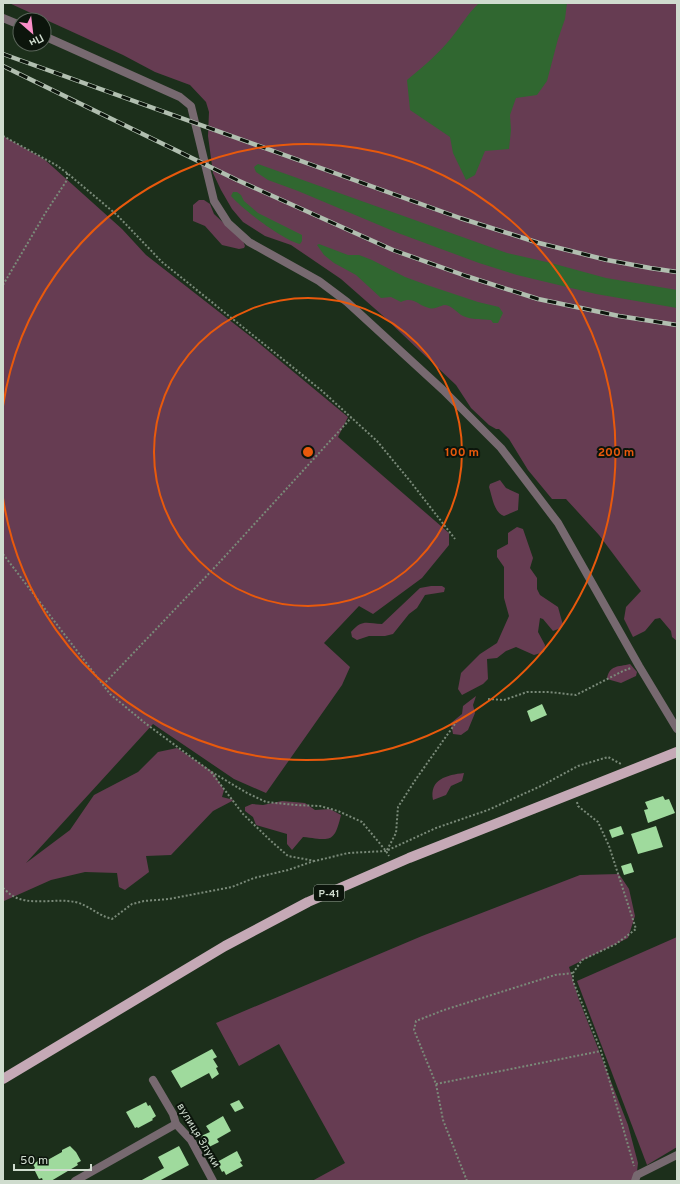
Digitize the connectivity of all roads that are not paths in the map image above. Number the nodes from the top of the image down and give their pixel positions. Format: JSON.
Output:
{"nodes":[{"id":1,"x":52,"y":40,"type":"edge"},
{"id":2,"x":677,"y":730,"type":"edge"},
{"id":3,"x":677,"y":752,"type":"edge"},
{"id":4,"x":3,"y":1079,"type":"edge"},
{"id":5,"x":153,"y":1080,"type":"dead end"},
{"id":6,"x":176,"y":1124,"type":"junction"},
{"id":7,"x":677,"y":1154,"type":"edge"},
{"id":8,"x":636,"y":1178,"type":"edge"},
{"id":9,"x":74,"y":1181,"type":"edge"},
{"id":10,"x":213,"y":1181,"type":"edge"}],
"edges":[{"from":1,"to":2,"type":"street"},
{"from":3,"to":4,"type":"main road","number":"Р-41"},
{"from":5,"to":6,"type":"street","name":"вулиця Злуки"},
{"from":6,"to":9,"type":"street"},
{"from":6,"to":10,"type":"street","name":"вулиця Злуки"},
{"from":7,"to":8,"type":"street"}]}
